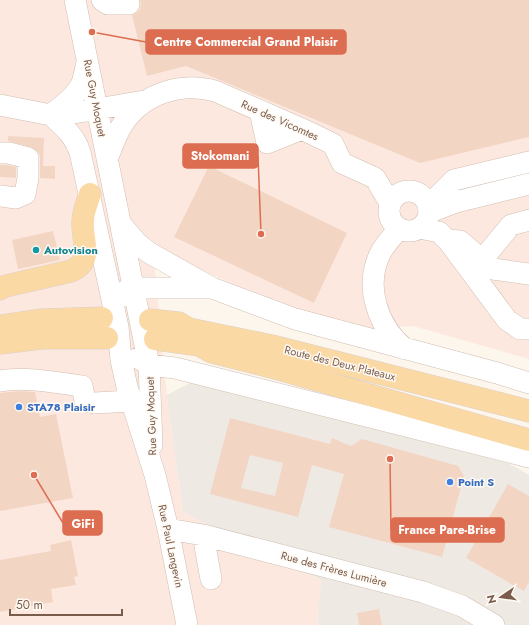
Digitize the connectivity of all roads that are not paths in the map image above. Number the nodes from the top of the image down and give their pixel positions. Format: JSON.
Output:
{"nodes":[{"id":1,"x":75,"y":0,"type":"edge"},
{"id":2,"x":102,"y":0,"type":"edge"},
{"id":3,"x":129,"y":4,"type":"dead end"},
{"id":4,"x":88,"y":61,"type":"junction"},
{"id":5,"x":144,"y":101,"type":"junction"},
{"id":6,"x":0,"y":105,"type":"edge"},
{"id":7,"x":97,"y":109,"type":"junction"},
{"id":8,"x":51,"y":115,"type":"junction"},
{"id":9,"x":0,"y":153,"type":"edge"},
{"id":10,"x":107,"y":159,"type":"junction"},
{"id":11,"x":529,"y":162,"type":"edge"},
{"id":12,"x":529,"y":184,"type":"edge"},
{"id":13,"x":90,"y":194,"type":"junction"},
{"id":14,"x":0,"y":196,"type":"edge"},
{"id":15,"x":390,"y":203,"type":"junction"},
{"id":16,"x":426,"y":215,"type":"junction"},
{"id":17,"x":529,"y":220,"type":"edge"},
{"id":18,"x":120,"y":222,"type":"junction"},
{"id":19,"x":399,"y":229,"type":"junction"},
{"id":20,"x":447,"y":240,"type":"junction"},
{"id":21,"x":482,"y":260,"type":"junction"},
{"id":22,"x":529,"y":274,"type":"edge"},
{"id":23,"x":133,"y":288,"type":"junction"},
{"id":24,"x":212,"y":288,"type":"junction"},
{"id":25,"x":0,"y":289,"type":"edge"},
{"id":26,"x":110,"y":322,"type":"junction"},
{"id":27,"x":179,"y":323,"type":"junction"},
{"id":28,"x":0,"y":326,"type":"edge"},
{"id":29,"x":529,"y":326,"type":"edge"},
{"id":30,"x":529,"y":329,"type":"edge"},
{"id":31,"x":0,"y":343,"type":"edge"},
{"id":32,"x":199,"y":345,"type":"junction"},
{"id":33,"x":405,"y":349,"type":"junction"},
{"id":34,"x":149,"y":365,"type":"junction"},
{"id":35,"x":175,"y":368,"type":"junction"},
{"id":36,"x":0,"y":381,"type":"edge"},
{"id":37,"x":529,"y":383,"type":"edge"},
{"id":38,"x":529,"y":395,"type":"edge"},
{"id":39,"x":141,"y":403,"type":"junction"},
{"id":40,"x":529,"y":411,"type":"edge"},
{"id":41,"x":529,"y":422,"type":"edge"},
{"id":42,"x":529,"y":440,"type":"edge"},
{"id":43,"x":529,"y":457,"type":"edge"},
{"id":44,"x":153,"y":468,"type":"joint"},
{"id":45,"x":168,"y":530,"type":"junction"},
{"id":46,"x":203,"y":535,"type":"junction"},
{"id":47,"x":211,"y":579,"type":"dead end"},
{"id":48,"x":187,"y":625,"type":"edge"},
{"id":49,"x":494,"y":625,"type":"edge"}],
"edges":[{"from":1,"to":4,"type":"street","name":"Rue Guy Moquet"},
{"from":2,"to":3,"type":"street"},
{"from":4,"to":7,"type":"street","name":"Rue Guy Moquet"},
{"from":4,"to":8,"type":"street"},
{"from":5,"to":7,"type":"street","name":"Rue des Vicomtes"},
{"from":5,"to":10,"type":"street","name":"Rue des Vicomtes"},
{"from":5,"to":15,"type":"street","name":"Rue des Vicomtes"},
{"from":6,"to":8,"type":"street","name":"Rue des Vicomtes"},
{"from":7,"to":8,"type":"street","name":"Rue des Vicomtes"},
{"from":7,"to":10,"type":"street","name":"Rue Guy Moquet"},
{"from":8,"to":13,"type":"street","name":"Rue Guy Moquet"},
{"from":9,"to":14,"type":"street"},
{"from":10,"to":18,"type":"street","name":"Rue Guy Moquet"},
{"from":11,"to":16,"type":"street"},
{"from":12,"to":16,"type":"street"},
{"from":13,"to":25,"type":"main road"},
{"from":13,"to":26,"type":"street","name":"Rue Guy Moquet"},
{"from":15,"to":16,"type":"street"},
{"from":15,"to":19,"type":"street"},
{"from":16,"to":19,"type":"street"},
{"from":16,"to":20,"type":"street"},
{"from":17,"to":21,"type":"street"},
{"from":18,"to":23,"type":"street","name":"Rue Guy Moquet"},
{"from":18,"to":24,"type":"street"},
{"from":19,"to":33,"type":"street"},
{"from":20,"to":21,"type":"street"},
{"from":20,"to":30,"type":"street"},
{"from":21,"to":22,"type":"street"},
{"from":21,"to":29,"type":"street"},
{"from":23,"to":24,"type":"street"},
{"from":23,"to":26,"type":"street"},
{"from":23,"to":34,"type":"street","name":"Rue Guy Moquet"},
{"from":24,"to":33,"type":"street"},
{"from":26,"to":28,"type":"main road"},
{"from":26,"to":31,"type":"main road"},
{"from":26,"to":34,"type":"street"},
{"from":26,"to":39,"type":"street","name":"Rue Guy Moquet"},
{"from":27,"to":32,"type":"main road","name":"Route des Deux Plateaux"},
{"from":27,"to":38,"type":"main road"},
{"from":27,"to":40,"type":"main road","name":"Route des Deux Plateaux"},
{"from":32,"to":41,"type":"main road","name":"Route des Deux Plateaux"},
{"from":32,"to":42,"type":"main road"},
{"from":33,"to":37,"type":"street"},
{"from":34,"to":35,"type":"street"},
{"from":34,"to":39,"type":"street","name":"Rue Guy Moquet"},
{"from":35,"to":39,"type":"street"},
{"from":35,"to":43,"type":"street"},
{"from":36,"to":39,"type":"street"},
{"from":39,"to":44,"type":"street","name":"Rue Guy Moquet"},
{"from":44,"to":45,"type":"street","name":"Rue Paul Langevin"},
{"from":45,"to":46,"type":"street","name":"Rue des Frères Lumière"},
{"from":45,"to":48,"type":"street","name":"Rue Paul Langevin"},
{"from":46,"to":47,"type":"street"},
{"from":46,"to":49,"type":"street","name":"Rue des Frères Lumière"}]}
